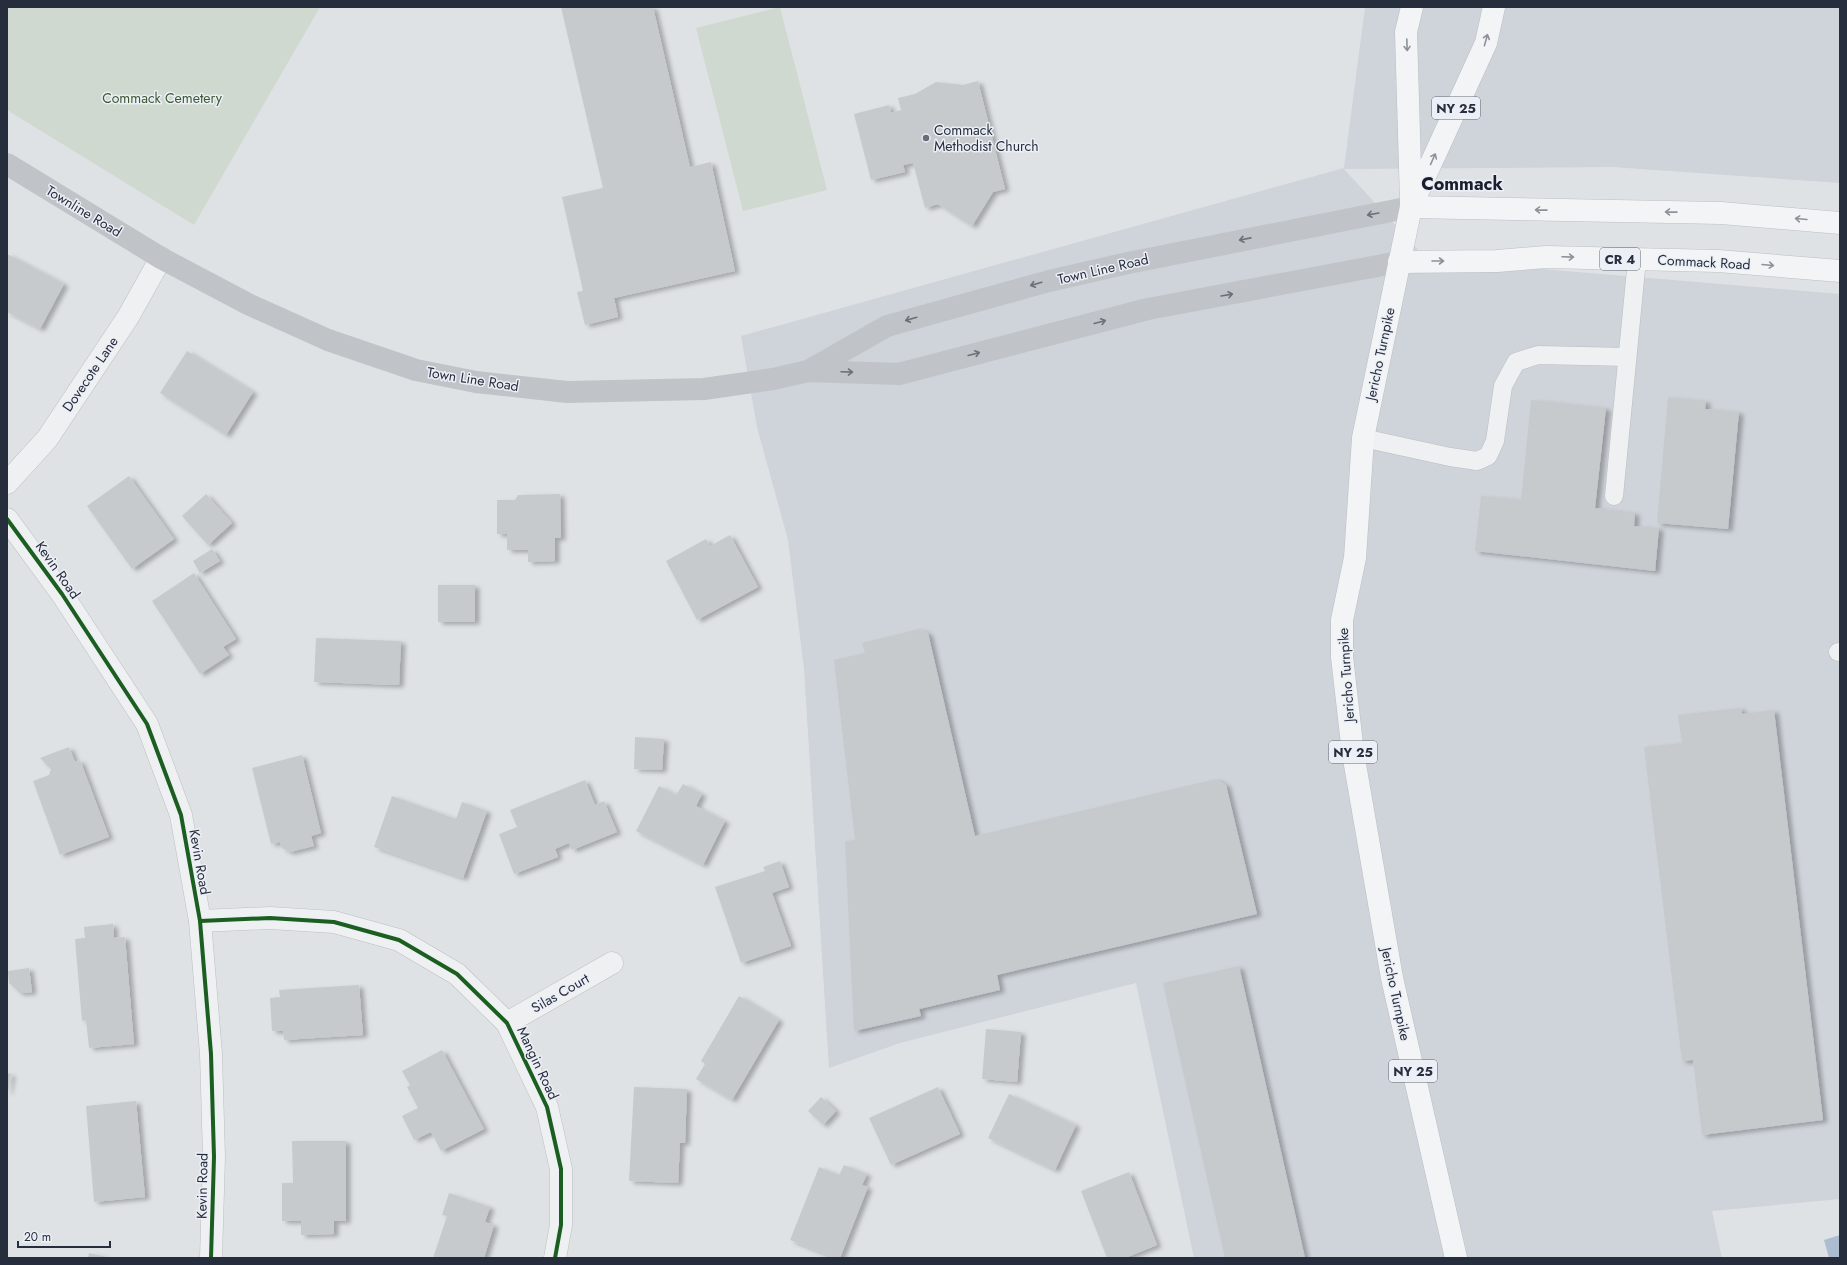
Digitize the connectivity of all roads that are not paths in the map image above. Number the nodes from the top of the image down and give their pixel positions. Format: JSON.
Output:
{"nodes":[{"id":1,"x":1412,"y":7,"type":"edge"},
{"id":2,"x":1494,"y":7,"type":"edge"},
{"id":3,"x":7,"y":164,"type":"edge"},
{"id":4,"x":1411,"y":207,"type":"junction"},
{"id":5,"x":1840,"y":223,"type":"edge"},
{"id":6,"x":161,"y":258,"type":"junction"},
{"id":7,"x":1637,"y":259,"type":"junction"},
{"id":8,"x":1399,"y":262,"type":"junction"},
{"id":9,"x":1840,"y":271,"type":"edge"},
{"id":10,"x":1627,"y":357,"type":"junction"},
{"id":11,"x":808,"y":371,"type":"junction"},
{"id":12,"x":1363,"y":438,"type":"junction"},
{"id":13,"x":7,"y":483,"type":"edge"},
{"id":14,"x":1614,"y":496,"type":"dead end"},
{"id":15,"x":7,"y":519,"type":"edge"},
{"id":16,"x":200,"y":921,"type":"junction"},
{"id":17,"x":612,"y":963,"type":"dead end"},
{"id":18,"x":507,"y":1023,"type":"junction"},
{"id":19,"x":211,"y":1258,"type":"edge"},
{"id":20,"x":555,"y":1258,"type":"edge"},
{"id":21,"x":1456,"y":1258,"type":"edge"}],
"edges":[{"from":1,"to":4,"type":"main road","name":"Jericho Turnpike","number":"NY 25","one_way":true},
{"from":4,"to":2,"type":"main road","name":"Jericho Turnpike","number":"NY 25","one_way":true},
{"from":3,"to":6,"type":"main road","name":"Townline Road","number":"CR 4"},
{"from":5,"to":4,"type":"main road","number":"CR 4","one_way":true},
{"from":4,"to":8,"type":"main road","name":"Jericho Turnpike","number":"NY 25"},
{"from":4,"to":11,"type":"main road","name":"Town Line Road","number":"CR 4","one_way":true},
{"from":6,"to":11,"type":"main road","name":"Town Line Road","number":"CR 4"},
{"from":6,"to":13,"type":"street","name":"Dovecote Lane"},
{"from":8,"to":7,"type":"main road","name":"Commack Road","number":"CR 4","one_way":true},
{"from":7,"to":9,"type":"main road","name":"Commack Road","number":"CR 4","one_way":true},
{"from":7,"to":10,"type":"lane"},
{"from":11,"to":8,"type":"main road","name":"Town Line Road","number":"CR 4","one_way":true},
{"from":8,"to":12,"type":"main road","name":"Jericho Turnpike","number":"NY 25"},
{"from":10,"to":12,"type":"lane"},
{"from":10,"to":14,"type":"lane"},
{"from":12,"to":21,"type":"main road","name":"Jericho Turnpike","number":"NY 25"},
{"from":15,"to":16,"type":"street","name":"Kevin Road"},
{"from":16,"to":18,"type":"street","name":"Mangin Road"},
{"from":16,"to":19,"type":"street","name":"Kevin Road"},
{"from":17,"to":18,"type":"street","name":"Silas Court"},
{"from":18,"to":20,"type":"street","name":"Mangin Road"}]}
